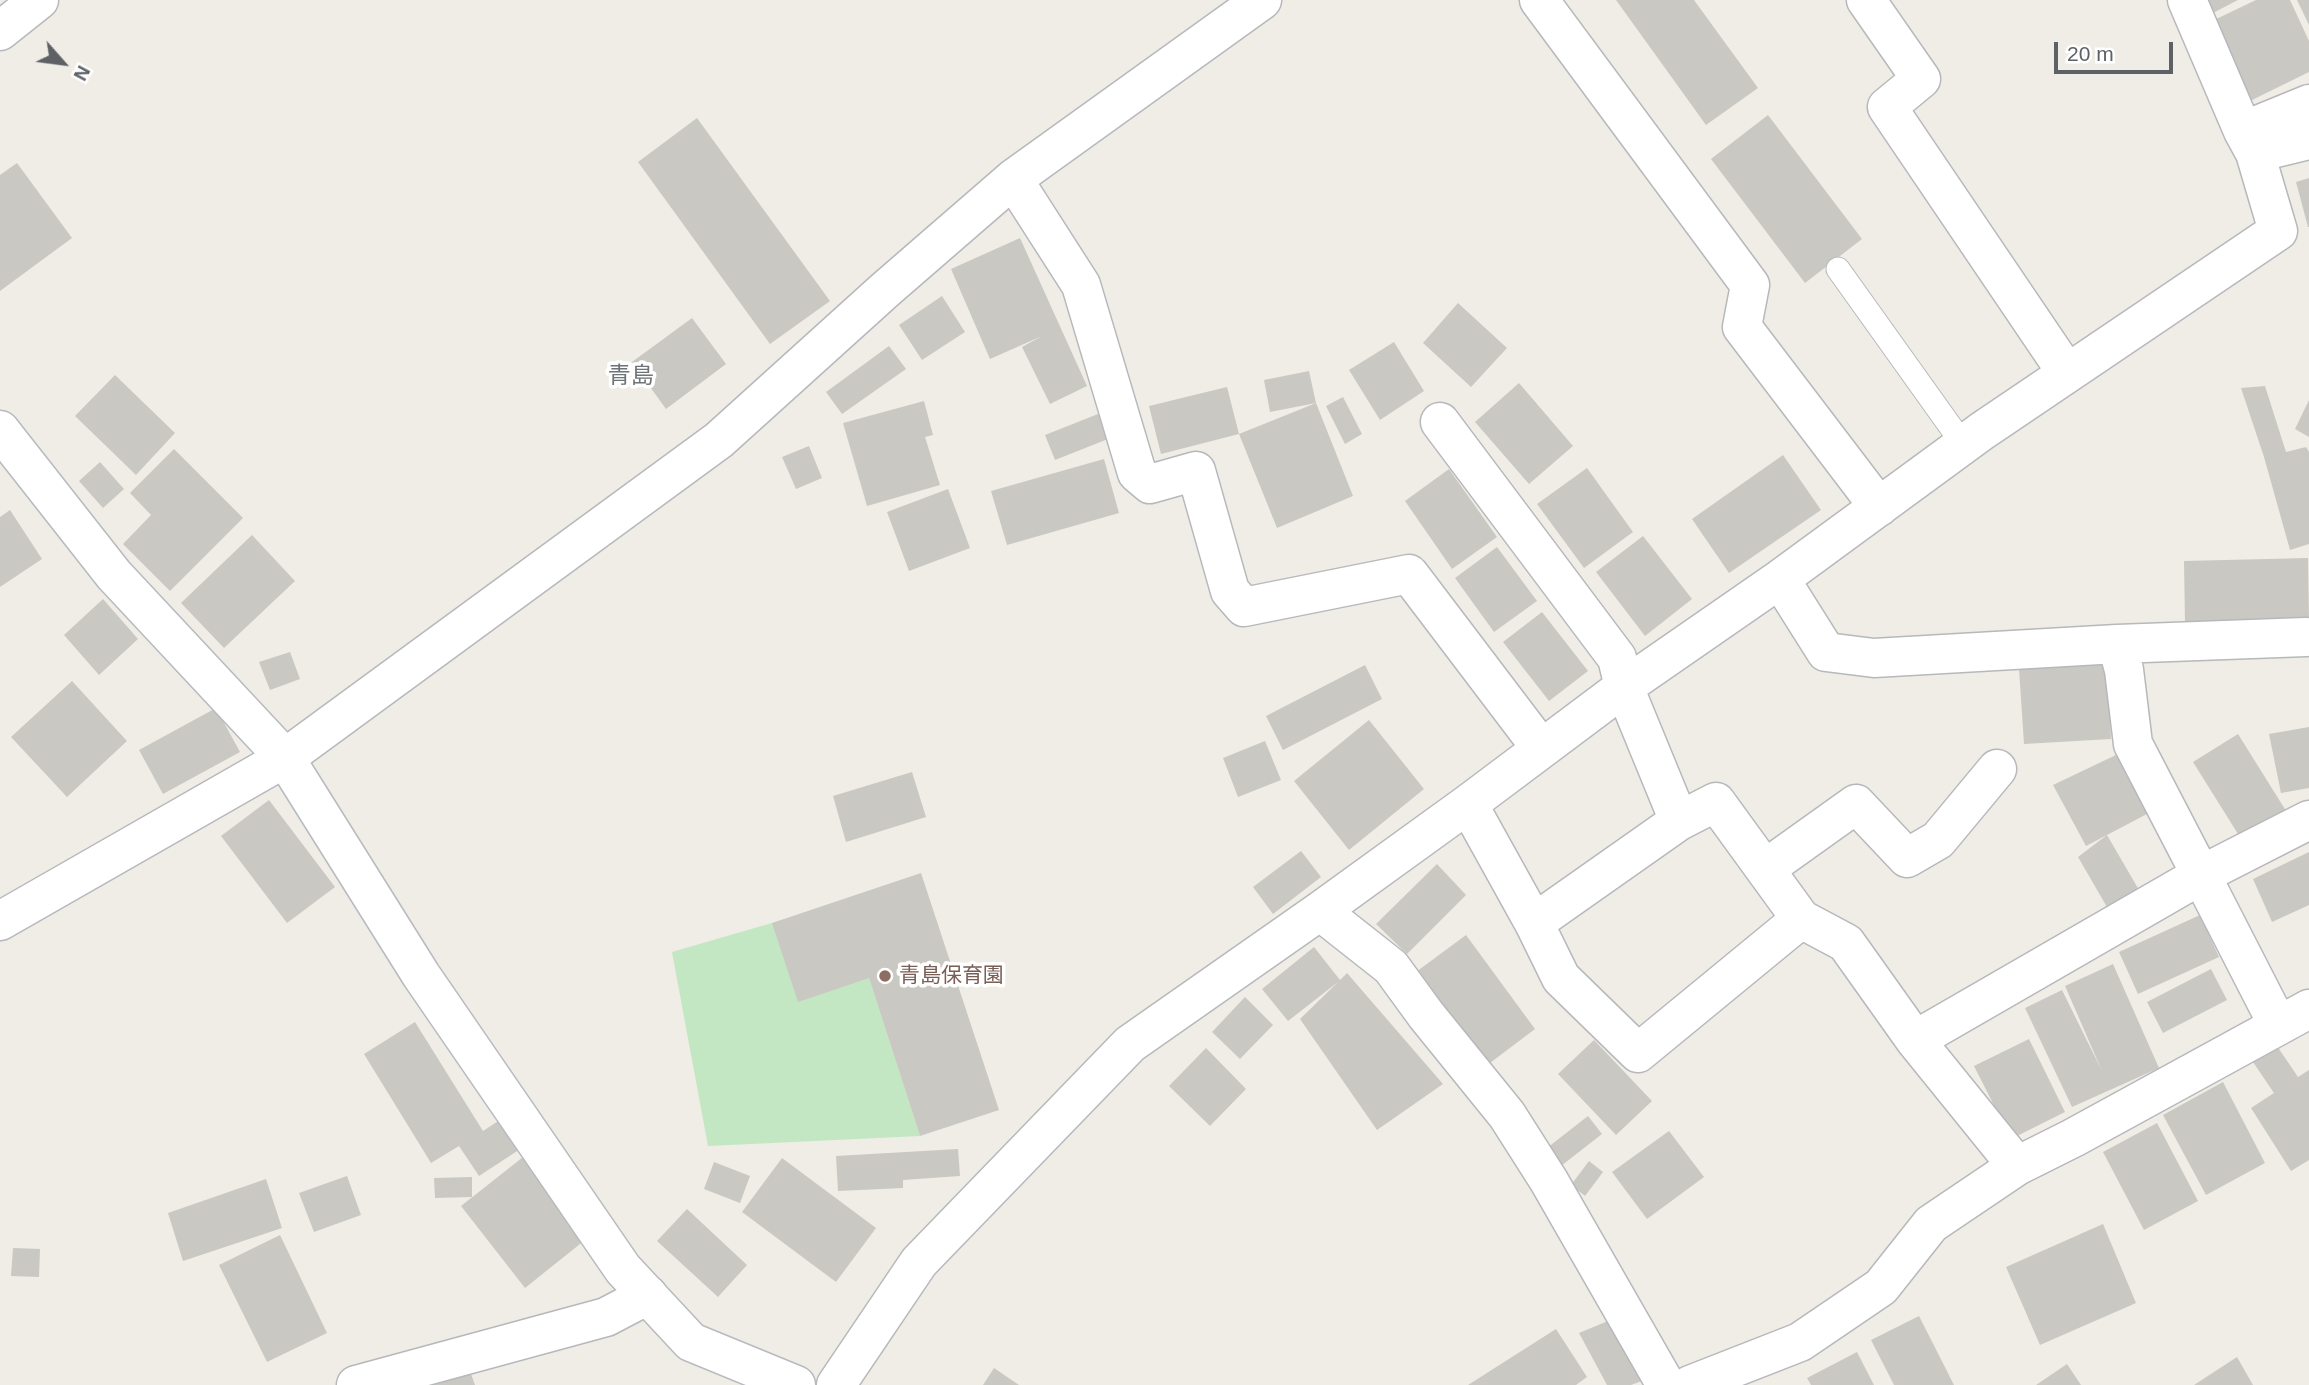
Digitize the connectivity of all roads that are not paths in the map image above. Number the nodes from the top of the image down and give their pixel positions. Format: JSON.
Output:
{"nodes":[{"id":1,"x":39,"y":0,"type":"edge"},
{"id":2,"x":1262,"y":0,"type":"edge"},
{"id":3,"x":1539,"y":0,"type":"edge"},
{"id":4,"x":1866,"y":0,"type":"edge"},
{"id":5,"x":2187,"y":0,"type":"edge"},
{"id":6,"x":0,"y":31,"type":"edge"},
{"id":7,"x":2309,"y":104,"type":"edge"},
{"id":8,"x":2309,"y":140,"type":"edge"},
{"id":9,"x":2249,"y":142,"type":"junction"},
{"id":10,"x":1013,"y":179,"type":"junction"},
{"id":11,"x":1838,"y":269,"type":"dead end"},
{"id":12,"x":2067,"y":373,"type":"junction"},
{"id":13,"x":1440,"y":422,"type":"dead end"},
{"id":14,"x":0,"y":430,"type":"edge"},
{"id":15,"x":1963,"y":444,"type":"junction"},
{"id":16,"x":1878,"y":507,"type":"junction"},
{"id":17,"x":1780,"y":579,"type":"junction"},
{"id":18,"x":2306,"y":637,"type":"dead end"},
{"id":19,"x":2117,"y":644,"type":"junction"},
{"id":20,"x":1624,"y":687,"type":"junction"},
{"id":21,"x":1541,"y":748,"type":"junction"},
{"id":22,"x":285,"y":758,"type":"junction"},
{"id":23,"x":1997,"y":769,"type":"dead end"},
{"id":24,"x":1468,"y":804,"type":"junction"},
{"id":25,"x":2309,"y":820,"type":"edge"},
{"id":26,"x":1679,"y":821,"type":"junction"},
{"id":27,"x":1765,"y":869,"type":"junction"},
{"id":28,"x":2201,"y":874,"type":"junction"},
{"id":29,"x":1320,"y":911,"type":"junction"},
{"id":30,"x":1801,"y":919,"type":"junction"},
{"id":31,"x":0,"y":921,"type":"edge"},
{"id":32,"x":1534,"y":923,"type":"junction"},
{"id":33,"x":2293,"y":1017,"type":"edge"},
{"id":34,"x":1915,"y":1040,"type":"junction"},
{"id":35,"x":2017,"y":1166,"type":"junction"},
{"id":36,"x":648,"y":1295,"type":"junction"},
{"id":37,"x":356,"y":1385,"type":"edge"},
{"id":38,"x":796,"y":1385,"type":"edge"},
{"id":39,"x":836,"y":1385,"type":"edge"},
{"id":40,"x":1667,"y":1385,"type":"edge"},
{"id":41,"x":1690,"y":1385,"type":"edge"}],
"edges":[{"from":1,"to":6,"type":"street"},
{"from":2,"to":10,"type":"street"},
{"from":3,"to":16,"type":"street"},
{"from":4,"to":12,"type":"street"},
{"from":5,"to":9,"type":"street"},
{"from":7,"to":9,"type":"street"},
{"from":8,"to":9,"type":"street"},
{"from":9,"to":12,"type":"street"},
{"from":10,"to":21,"type":"street"},
{"from":10,"to":22,"type":"street"},
{"from":11,"to":15,"type":"lane"},
{"from":12,"to":15,"type":"street"},
{"from":13,"to":20,"type":"street"},
{"from":14,"to":22,"type":"street"},
{"from":15,"to":16,"type":"street"},
{"from":16,"to":17,"type":"street"},
{"from":17,"to":19,"type":"street"},
{"from":17,"to":20,"type":"street"},
{"from":18,"to":19,"type":"street"},
{"from":19,"to":28,"type":"street"},
{"from":20,"to":21,"type":"street"},
{"from":20,"to":26,"type":"street"},
{"from":21,"to":24,"type":"street"},
{"from":22,"to":31,"type":"street"},
{"from":22,"to":36,"type":"street"},
{"from":23,"to":27,"type":"street"},
{"from":24,"to":29,"type":"street"},
{"from":24,"to":32,"type":"street"},
{"from":25,"to":28,"type":"street"},
{"from":26,"to":27,"type":"street"},
{"from":26,"to":32,"type":"street"},
{"from":27,"to":30,"type":"street"},
{"from":28,"to":33,"type":"street"},
{"from":28,"to":34,"type":"street"},
{"from":29,"to":39,"type":"street"},
{"from":29,"to":40,"type":"street"},
{"from":30,"to":32,"type":"street"},
{"from":30,"to":34,"type":"street"},
{"from":33,"to":35,"type":"street"},
{"from":34,"to":35,"type":"street"},
{"from":35,"to":41,"type":"street"},
{"from":36,"to":37,"type":"street"},
{"from":36,"to":38,"type":"street"}]}
